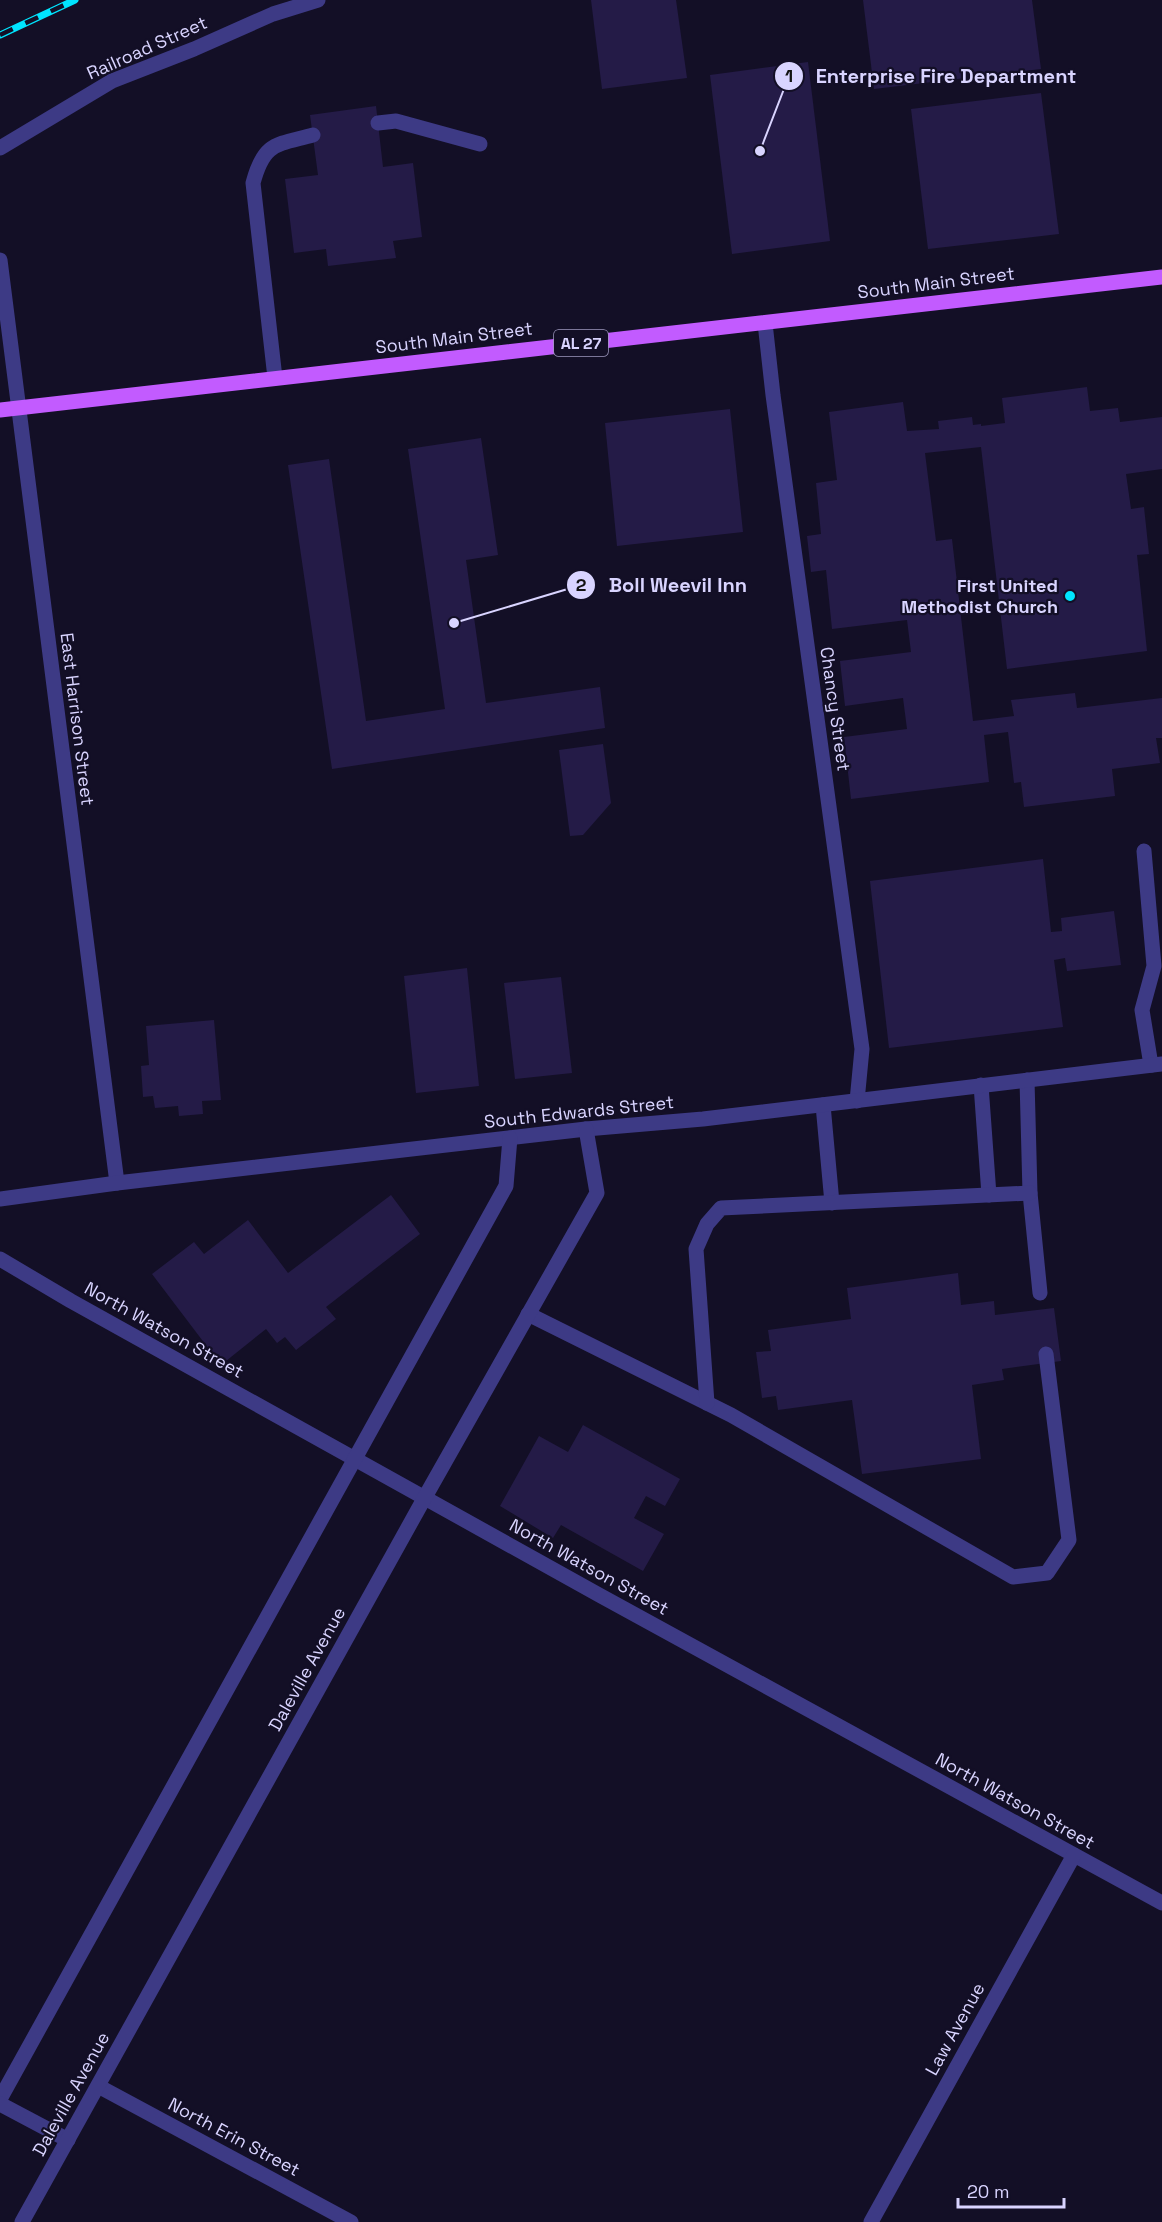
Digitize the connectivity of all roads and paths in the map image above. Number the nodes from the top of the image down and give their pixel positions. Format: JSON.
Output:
{"nodes":[{"id":1,"x":318,"y":0,"type":"edge"},
{"id":2,"x":378,"y":123,"type":"dead end"},
{"id":3,"x":313,"y":135,"type":"dead end"},
{"id":4,"x":480,"y":144,"type":"dead end"},
{"id":5,"x":0,"y":148,"type":"edge"},
{"id":6,"x":0,"y":260,"type":"edge"},
{"id":7,"x":1162,"y":277,"type":"edge"},
{"id":8,"x":765,"y":322,"type":"junction"},
{"id":9,"x":275,"y":378,"type":"junction"},
{"id":10,"x":19,"y":408,"type":"junction"},
{"id":11,"x":0,"y":410,"type":"edge"},
{"id":12,"x":1144,"y":851,"type":"dead end"},
{"id":13,"x":1156,"y":1064,"type":"edge"},
{"id":14,"x":1027,"y":1080,"type":"junction"},
{"id":15,"x":981,"y":1085,"type":"junction"},
{"id":16,"x":857,"y":1101,"type":"junction"},
{"id":17,"x":823,"y":1105,"type":"junction"},
{"id":18,"x":586,"y":1129,"type":"junction"},
{"id":19,"x":510,"y":1138,"type":"junction"},
{"id":20,"x":117,"y":1183,"type":"junction"},
{"id":21,"x":1030,"y":1193,"type":"junction"},
{"id":22,"x":989,"y":1195,"type":"junction"},
{"id":23,"x":0,"y":1199,"type":"edge"},
{"id":24,"x":831,"y":1203,"type":"junction"},
{"id":25,"x":0,"y":1259,"type":"edge"},
{"id":26,"x":1040,"y":1293,"type":"dead end"},
{"id":27,"x":528,"y":1314,"type":"junction"},
{"id":28,"x":1046,"y":1353,"type":"dead end"},
{"id":29,"x":707,"y":1403,"type":"junction"},
{"id":30,"x":356,"y":1458,"type":"junction"},
{"id":31,"x":425,"y":1497,"type":"junction"},
{"id":32,"x":1074,"y":1855,"type":"junction"},
{"id":33,"x":1162,"y":1903,"type":"edge"},
{"id":34,"x":98,"y":2086,"type":"junction"},
{"id":35,"x":0,"y":2099,"type":"edge"},
{"id":36,"x":0,"y":2104,"type":"edge"},
{"id":37,"x":68,"y":2140,"type":"junction"},
{"id":38,"x":22,"y":2222,"type":"edge"},
{"id":39,"x":351,"y":2222,"type":"edge"},
{"id":40,"x":871,"y":2222,"type":"edge"}],
"edges":[{"from":1,"to":5,"type":"street","name":"Railroad Street"},
{"from":2,"to":4,"type":"street"},
{"from":3,"to":9,"type":"street"},
{"from":6,"to":10,"type":"street","name":"East Harrison Street"},
{"from":7,"to":8,"type":"main road","name":"South Main Street","number":"AL 27"},
{"from":8,"to":9,"type":"main road","name":"South Main Street","number":"AL 27"},
{"from":8,"to":16,"type":"street","name":"Chancy Street"},
{"from":9,"to":10,"type":"main road","name":"South Main Street","number":"AL 27"},
{"from":10,"to":11,"type":"main road","name":"South Main Street","number":"AL 27"},
{"from":10,"to":20,"type":"street","name":"East Harrison Street"},
{"from":12,"to":13,"type":"street"},
{"from":13,"to":14,"type":"street","name":"South Edwards Street"},
{"from":14,"to":15,"type":"street","name":"South Edwards Street"},
{"from":14,"to":21,"type":"street"},
{"from":15,"to":16,"type":"street","name":"South Edwards Street"},
{"from":15,"to":22,"type":"street"},
{"from":16,"to":17,"type":"street","name":"South Edwards Street"},
{"from":17,"to":18,"type":"street","name":"South Edwards Street"},
{"from":17,"to":24,"type":"street"},
{"from":18,"to":19,"type":"street","name":"South Edwards Street"},
{"from":18,"to":27,"type":"street","name":"Daleville Avenue"},
{"from":19,"to":20,"type":"street","name":"South Edwards Street"},
{"from":19,"to":30,"type":"street"},
{"from":20,"to":23,"type":"street","name":"South Edwards Street"},
{"from":21,"to":22,"type":"street"},
{"from":21,"to":26,"type":"street"},
{"from":22,"to":24,"type":"street"},
{"from":24,"to":29,"type":"street"},
{"from":25,"to":30,"type":"street","name":"North Watson Street"},
{"from":27,"to":29,"type":"street"},
{"from":27,"to":31,"type":"street","name":"Daleville Avenue"},
{"from":28,"to":29,"type":"street"},
{"from":30,"to":31,"type":"street","name":"North Watson Street"},
{"from":30,"to":35,"type":"street"},
{"from":31,"to":32,"type":"street","name":"North Watson Street"},
{"from":31,"to":34,"type":"street","name":"Daleville Avenue"},
{"from":32,"to":33,"type":"street","name":"North Watson Street"},
{"from":32,"to":40,"type":"street","name":"Law Avenue"},
{"from":34,"to":37,"type":"street","name":"Daleville Avenue"},
{"from":34,"to":39,"type":"street","name":"North Erin Street"},
{"from":36,"to":37,"type":"street"},
{"from":37,"to":38,"type":"street","name":"Daleville Avenue"}]}
